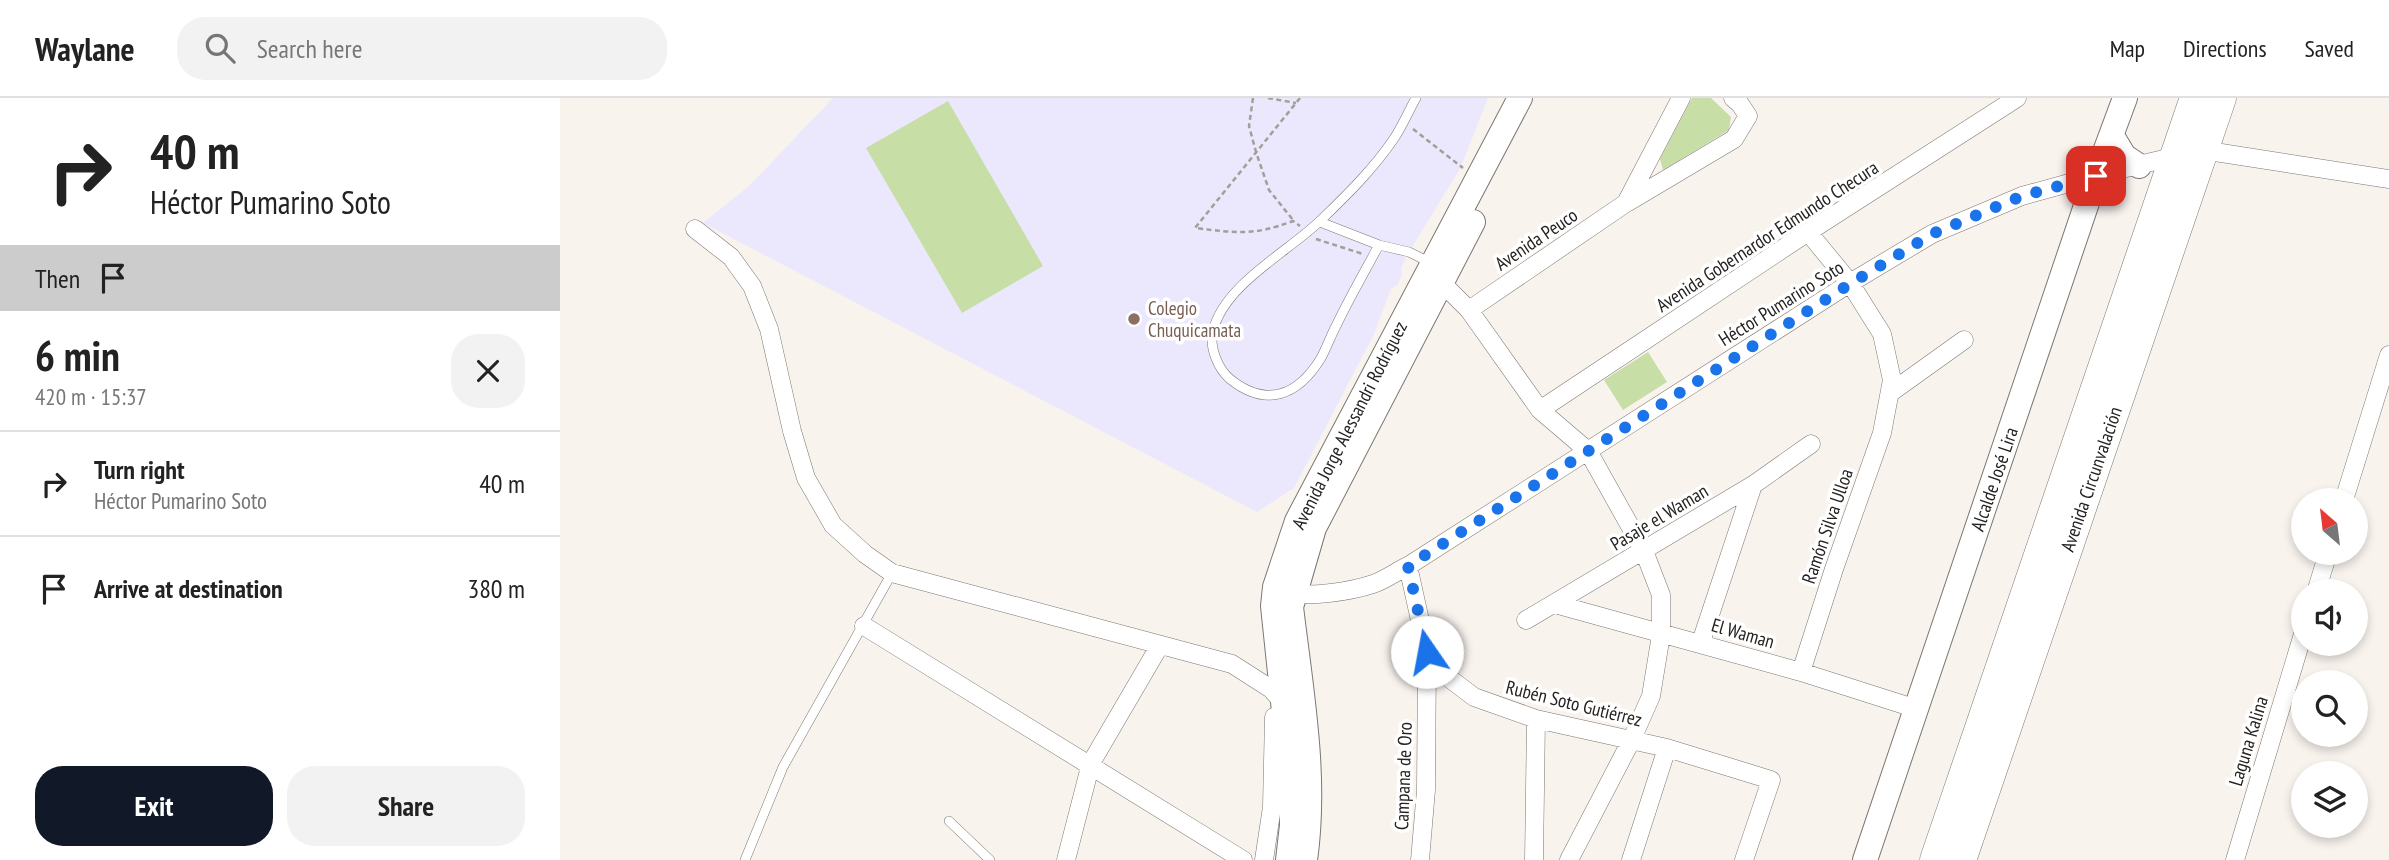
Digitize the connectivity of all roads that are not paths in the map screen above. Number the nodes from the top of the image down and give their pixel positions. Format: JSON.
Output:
{"nodes":[{"id":1,"x":1416,"y":98,"type":"edge"},
{"id":2,"x":1520,"y":98,"type":"edge"},
{"id":3,"x":1537,"y":98,"type":"edge"},
{"id":4,"x":1681,"y":98,"type":"edge"},
{"id":5,"x":1732,"y":98,"type":"edge"},
{"id":6,"x":2017,"y":98,"type":"edge"},
{"id":7,"x":2125,"y":98,"type":"edge"},
{"id":8,"x":2196,"y":98,"type":"edge"},
{"id":9,"x":2220,"y":98,"type":"edge"},
{"id":10,"x":2112,"y":136,"type":"junction"},
{"id":11,"x":2189,"y":154,"type":"junction"},
{"id":12,"x":2139,"y":166,"type":"junction"},
{"id":13,"x":2096,"y":176,"type":"junction"},
{"id":14,"x":2389,"y":179,"type":"edge"},
{"id":15,"x":1626,"y":203,"type":"junction"},
{"id":16,"x":1320,"y":222,"type":"junction"},
{"id":17,"x":695,"y":229,"type":"dead end"},
{"id":18,"x":1808,"y":232,"type":"junction"},
{"id":19,"x":1379,"y":245,"type":"junction"},
{"id":20,"x":1436,"y":273,"type":"junction"},
{"id":21,"x":1850,"y":284,"type":"junction"},
{"id":22,"x":1469,"y":310,"type":"junction"},
{"id":23,"x":1965,"y":340,"type":"dead end"},
{"id":24,"x":2389,"y":355,"type":"edge"},
{"id":25,"x":1890,"y":393,"type":"junction"},
{"id":26,"x":1540,"y":410,"type":"junction"},
{"id":27,"x":1811,"y":444,"type":"dead end"},
{"id":28,"x":1588,"y":451,"type":"junction"},
{"id":29,"x":1753,"y":485,"type":"junction"},
{"id":30,"x":2348,"y":488,"type":"edge"},
{"id":31,"x":1644,"y":551,"type":"junction"},
{"id":32,"x":1408,"y":566,"type":"junction"},
{"id":33,"x":892,"y":573,"type":"junction"},
{"id":34,"x":1285,"y":591,"type":"junction"},
{"id":35,"x":1555,"y":604,"type":"junction"},
{"id":36,"x":1526,"y":620,"type":"dead end"},
{"id":37,"x":864,"y":626,"type":"junction"},
{"id":38,"x":1661,"y":635,"type":"junction"},
{"id":39,"x":1700,"y":642,"type":"junction"},
{"id":40,"x":1160,"y":645,"type":"junction"},
{"id":41,"x":1427,"y":652,"type":"junction"},
{"id":42,"x":2296,"y":656,"type":"edge"},
{"id":43,"x":1801,"y":671,"type":"junction"},
{"id":44,"x":1276,"y":695,"type":"junction"},
{"id":45,"x":1917,"y":709,"type":"junction"},
{"id":46,"x":1536,"y":719,"type":"junction"},
{"id":47,"x":1632,"y":739,"type":"junction"},
{"id":48,"x":1667,"y":748,"type":"junction"},
{"id":49,"x":1090,"y":765,"type":"junction"},
{"id":50,"x":949,"y":821,"type":"dead end"},
{"id":51,"x":746,"y":860,"type":"edge"},
{"id":52,"x":990,"y":860,"type":"edge"},
{"id":53,"x":1066,"y":860,"type":"edge"},
{"id":54,"x":1243,"y":860,"type":"edge"},
{"id":55,"x":1264,"y":860,"type":"edge"},
{"id":56,"x":1287,"y":860,"type":"edge"},
{"id":57,"x":1305,"y":860,"type":"edge"},
{"id":58,"x":1420,"y":860,"type":"edge"},
{"id":59,"x":1534,"y":860,"type":"edge"},
{"id":60,"x":1569,"y":860,"type":"edge"},
{"id":61,"x":1631,"y":860,"type":"edge"},
{"id":62,"x":1744,"y":860,"type":"edge"},
{"id":63,"x":1865,"y":860,"type":"edge"},
{"id":64,"x":1936,"y":860,"type":"edge"},
{"id":65,"x":1961,"y":860,"type":"edge"},
{"id":66,"x":2235,"y":860,"type":"edge"}],
"edges":[{"from":1,"to":16,"type":"lane"},
{"from":2,"to":20,"type":"street","name":"Avenida Jorge Alessandri Rodríguez"},
{"from":3,"to":20,"type":"street","name":"Avenida Jorge Alessandri Rodríguez"},
{"from":4,"to":15,"type":"street","name":"Avenida Peuco"},
{"from":5,"to":15,"type":"street","name":"Avenida Peuco"},
{"from":6,"to":18,"type":"street","name":"Avenida Gobernardor Edmundo Checura"},
{"from":7,"to":10,"type":"street","name":"Alcalde José Lira"},
{"from":8,"to":11,"type":"highway","name":"Avenida Circunvalación"},
{"from":9,"to":11,"type":"highway","name":"Avenida Circunvalación"},
{"from":10,"to":12,"type":"street"},
{"from":10,"to":13,"type":"street","name":"Alcalde José Lira"},
{"from":11,"to":12,"type":"street","name":"Héctor Pumarino Soto"},
{"from":11,"to":14,"type":"street","name":"Héctor Pumarino Soto"},
{"from":11,"to":64,"type":"highway","name":"Avenida Circunvalación"},
{"from":11,"to":65,"type":"highway","name":"Avenida Circunvalación"},
{"from":12,"to":13,"type":"street","name":"Héctor Pumarino Soto"},
{"from":13,"to":21,"type":"street","name":"Héctor Pumarino Soto"},
{"from":13,"to":45,"type":"street","name":"Alcalde José Lira"},
{"from":15,"to":22,"type":"street","name":"Avenida Peuco"},
{"from":16,"to":19,"type":"lane"},
{"from":16,"to":19,"type":"lane"},
{"from":17,"to":33,"type":"street"},
{"from":18,"to":21,"type":"street","name":"Ramón Silva Ulloa"},
{"from":18,"to":26,"type":"street","name":"Avenida Gobernardor Edmundo Checura"},
{"from":19,"to":20,"type":"lane"},
{"from":20,"to":22,"type":"street"},
{"from":20,"to":34,"type":"street","name":"Avenida Jorge Alessandri Rodríguez"},
{"from":21,"to":25,"type":"street","name":"Ramón Silva Ulloa"},
{"from":21,"to":28,"type":"street","name":"Héctor Pumarino Soto"},
{"from":22,"to":26,"type":"street"},
{"from":23,"to":25,"type":"street"},
{"from":24,"to":30,"type":"street"},
{"from":25,"to":43,"type":"street","name":"Ramón Silva Ulloa"},
{"from":26,"to":28,"type":"street"},
{"from":27,"to":29,"type":"street","name":"Pasaje el Waman"},
{"from":28,"to":31,"type":"street"},
{"from":28,"to":32,"type":"street","name":"Héctor Pumarino Soto"},
{"from":29,"to":31,"type":"street","name":"Pasaje el Waman"},
{"from":29,"to":39,"type":"street"},
{"from":31,"to":35,"type":"street","name":"Pasaje el Waman"},
{"from":31,"to":38,"type":"street"},
{"from":32,"to":34,"type":"street","name":"Héctor Pumarino Soto"},
{"from":32,"to":41,"type":"street","name":"Rubén Soto Gutiérrez"},
{"from":33,"to":37,"type":"lane"},
{"from":33,"to":40,"type":"street"},
{"from":34,"to":44,"type":"street","name":"Avenida Jorge Alessandri Rodríguez"},
{"from":34,"to":57,"type":"street","name":"Avenida Jorge Alessandri Rodríguez"},
{"from":35,"to":36,"type":"street","name":"Pasaje el Waman"},
{"from":35,"to":38,"type":"street","name":"El Waman"},
{"from":37,"to":49,"type":"street"},
{"from":37,"to":51,"type":"lane"},
{"from":38,"to":39,"type":"street","name":"El Waman"},
{"from":38,"to":47,"type":"street"},
{"from":39,"to":43,"type":"street","name":"El Waman"},
{"from":40,"to":44,"type":"street"},
{"from":40,"to":49,"type":"street"},
{"from":41,"to":46,"type":"street","name":"Rubén Soto Gutiérrez"},
{"from":41,"to":58,"type":"street","name":"Campana de Oro"},
{"from":42,"to":66,"type":"street","name":"Laguna Kalina"},
{"from":43,"to":45,"type":"street","name":"El Waman"},
{"from":44,"to":55,"type":"street"},
{"from":44,"to":56,"type":"street","name":"Avenida Jorge Alessandri Rodríguez"},
{"from":45,"to":63,"type":"street","name":"Alcalde José Lira"},
{"from":46,"to":47,"type":"street","name":"Rubén Soto Gutiérrez"},
{"from":46,"to":59,"type":"street"},
{"from":47,"to":48,"type":"street","name":"Rubén Soto Gutiérrez"},
{"from":47,"to":60,"type":"street"},
{"from":48,"to":61,"type":"street"},
{"from":48,"to":62,"type":"street","name":"Rubén Soto Gutiérrez"},
{"from":49,"to":53,"type":"street"},
{"from":49,"to":54,"type":"street"},
{"from":50,"to":52,"type":"lane"}]}
